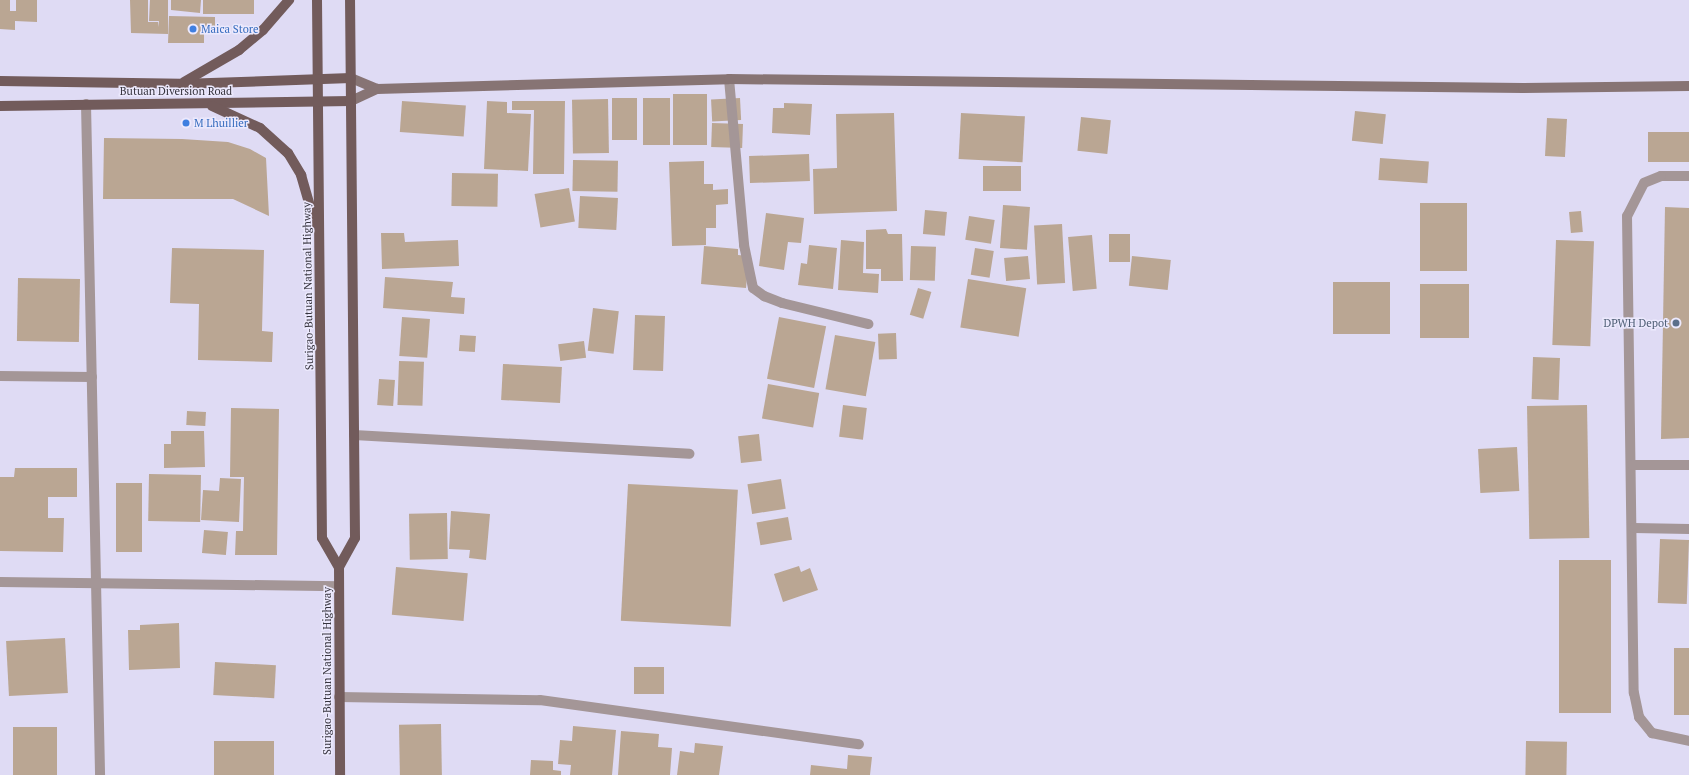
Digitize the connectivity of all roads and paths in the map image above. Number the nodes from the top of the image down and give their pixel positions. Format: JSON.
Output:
{"nodes":[{"id":1,"x":288,"y":0,"type":"edge"},
{"id":2,"x":317,"y":0,"type":"edge"},
{"id":3,"x":350,"y":0,"type":"edge"},
{"id":4,"x":351,"y":78,"type":"junction"},
{"id":5,"x":318,"y":79,"type":"junction"},
{"id":6,"x":729,"y":79,"type":"junction"},
{"id":7,"x":0,"y":81,"type":"edge"},
{"id":8,"x":181,"y":84,"type":"junction"},
{"id":9,"x":1689,"y":86,"type":"edge"},
{"id":10,"x":377,"y":89,"type":"junction"},
{"id":11,"x":318,"y":102,"type":"junction"},
{"id":12,"x":351,"y":102,"type":"junction"},
{"id":13,"x":86,"y":104,"type":"junction"},
{"id":14,"x":205,"y":104,"type":"junction"},
{"id":15,"x":0,"y":106,"type":"edge"},
{"id":16,"x":1689,"y":176,"type":"edge"},
{"id":17,"x":319,"y":239,"type":"junction"},
{"id":18,"x":868,"y":324,"type":"dead end"},
{"id":19,"x":0,"y":376,"type":"edge"},
{"id":20,"x":92,"y":376,"type":"junction"},
{"id":21,"x":354,"y":436,"type":"junction"},
{"id":22,"x":689,"y":454,"type":"dead end"},
{"id":23,"x":1632,"y":465,"type":"junction"},
{"id":24,"x":1689,"y":465,"type":"edge"},
{"id":25,"x":1634,"y":528,"type":"junction"},
{"id":26,"x":1689,"y":529,"type":"edge"},
{"id":27,"x":339,"y":568,"type":"junction"},
{"id":28,"x":0,"y":582,"type":"edge"},
{"id":29,"x":96,"y":582,"type":"junction"},
{"id":30,"x":339,"y":586,"type":"junction"},
{"id":31,"x":339,"y":697,"type":"junction"},
{"id":32,"x":1689,"y":741,"type":"edge"},
{"id":33,"x":859,"y":744,"type":"dead end"},
{"id":34,"x":100,"y":775,"type":"edge"},
{"id":35,"x":340,"y":775,"type":"edge"}],
"edges":[{"from":1,"to":8,"type":"main road"},
{"from":2,"to":5,"type":"main road","name":"Surigao-Butuan National Highway"},
{"from":3,"to":4,"type":"main road","name":"Surigao-Butuan National Highway"},
{"from":4,"to":5,"type":"main road","name":"Butuan Diversion Road"},
{"from":4,"to":10,"type":"street"},
{"from":4,"to":12,"type":"main road","name":"Surigao-Butuan National Highway"},
{"from":5,"to":8,"type":"main road","name":"Butuan Diversion Road"},
{"from":5,"to":11,"type":"main road","name":"Surigao-Butuan National Highway"},
{"from":6,"to":9,"type":"street"},
{"from":6,"to":10,"type":"street"},
{"from":6,"to":18,"type":"street"},
{"from":7,"to":8,"type":"main road","name":"Butuan Diversion Road"},
{"from":10,"to":12,"type":"street"},
{"from":11,"to":12,"type":"main road","name":"Butuan Diversion Road"},
{"from":11,"to":14,"type":"main road","name":"Butuan Diversion Road"},
{"from":11,"to":17,"type":"main road","name":"Surigao-Butuan National Highway"},
{"from":12,"to":21,"type":"main road","name":"Surigao-Butuan National Highway"},
{"from":13,"to":14,"type":"main road","name":"Butuan Diversion Road"},
{"from":13,"to":15,"type":"main road","name":"Butuan Diversion Road"},
{"from":13,"to":20,"type":"street"},
{"from":14,"to":17,"type":"main road"},
{"from":16,"to":23,"type":"street"},
{"from":17,"to":27,"type":"main road","name":"Surigao-Butuan National Highway"},
{"from":19,"to":20,"type":"street"},
{"from":20,"to":29,"type":"street"},
{"from":21,"to":22,"type":"street"},
{"from":21,"to":27,"type":"main road","name":"Surigao-Butuan National Highway"},
{"from":23,"to":24,"type":"street"},
{"from":23,"to":25,"type":"street"},
{"from":25,"to":26,"type":"street"},
{"from":25,"to":32,"type":"street"},
{"from":27,"to":30,"type":"main road","name":"Surigao-Butuan National Highway"},
{"from":28,"to":29,"type":"street"},
{"from":29,"to":30,"type":"street"},
{"from":29,"to":34,"type":"street"},
{"from":30,"to":31,"type":"main road","name":"Surigao-Butuan National Highway"},
{"from":31,"to":33,"type":"street"},
{"from":31,"to":35,"type":"main road","name":"Surigao-Butuan National Highway"}]}
